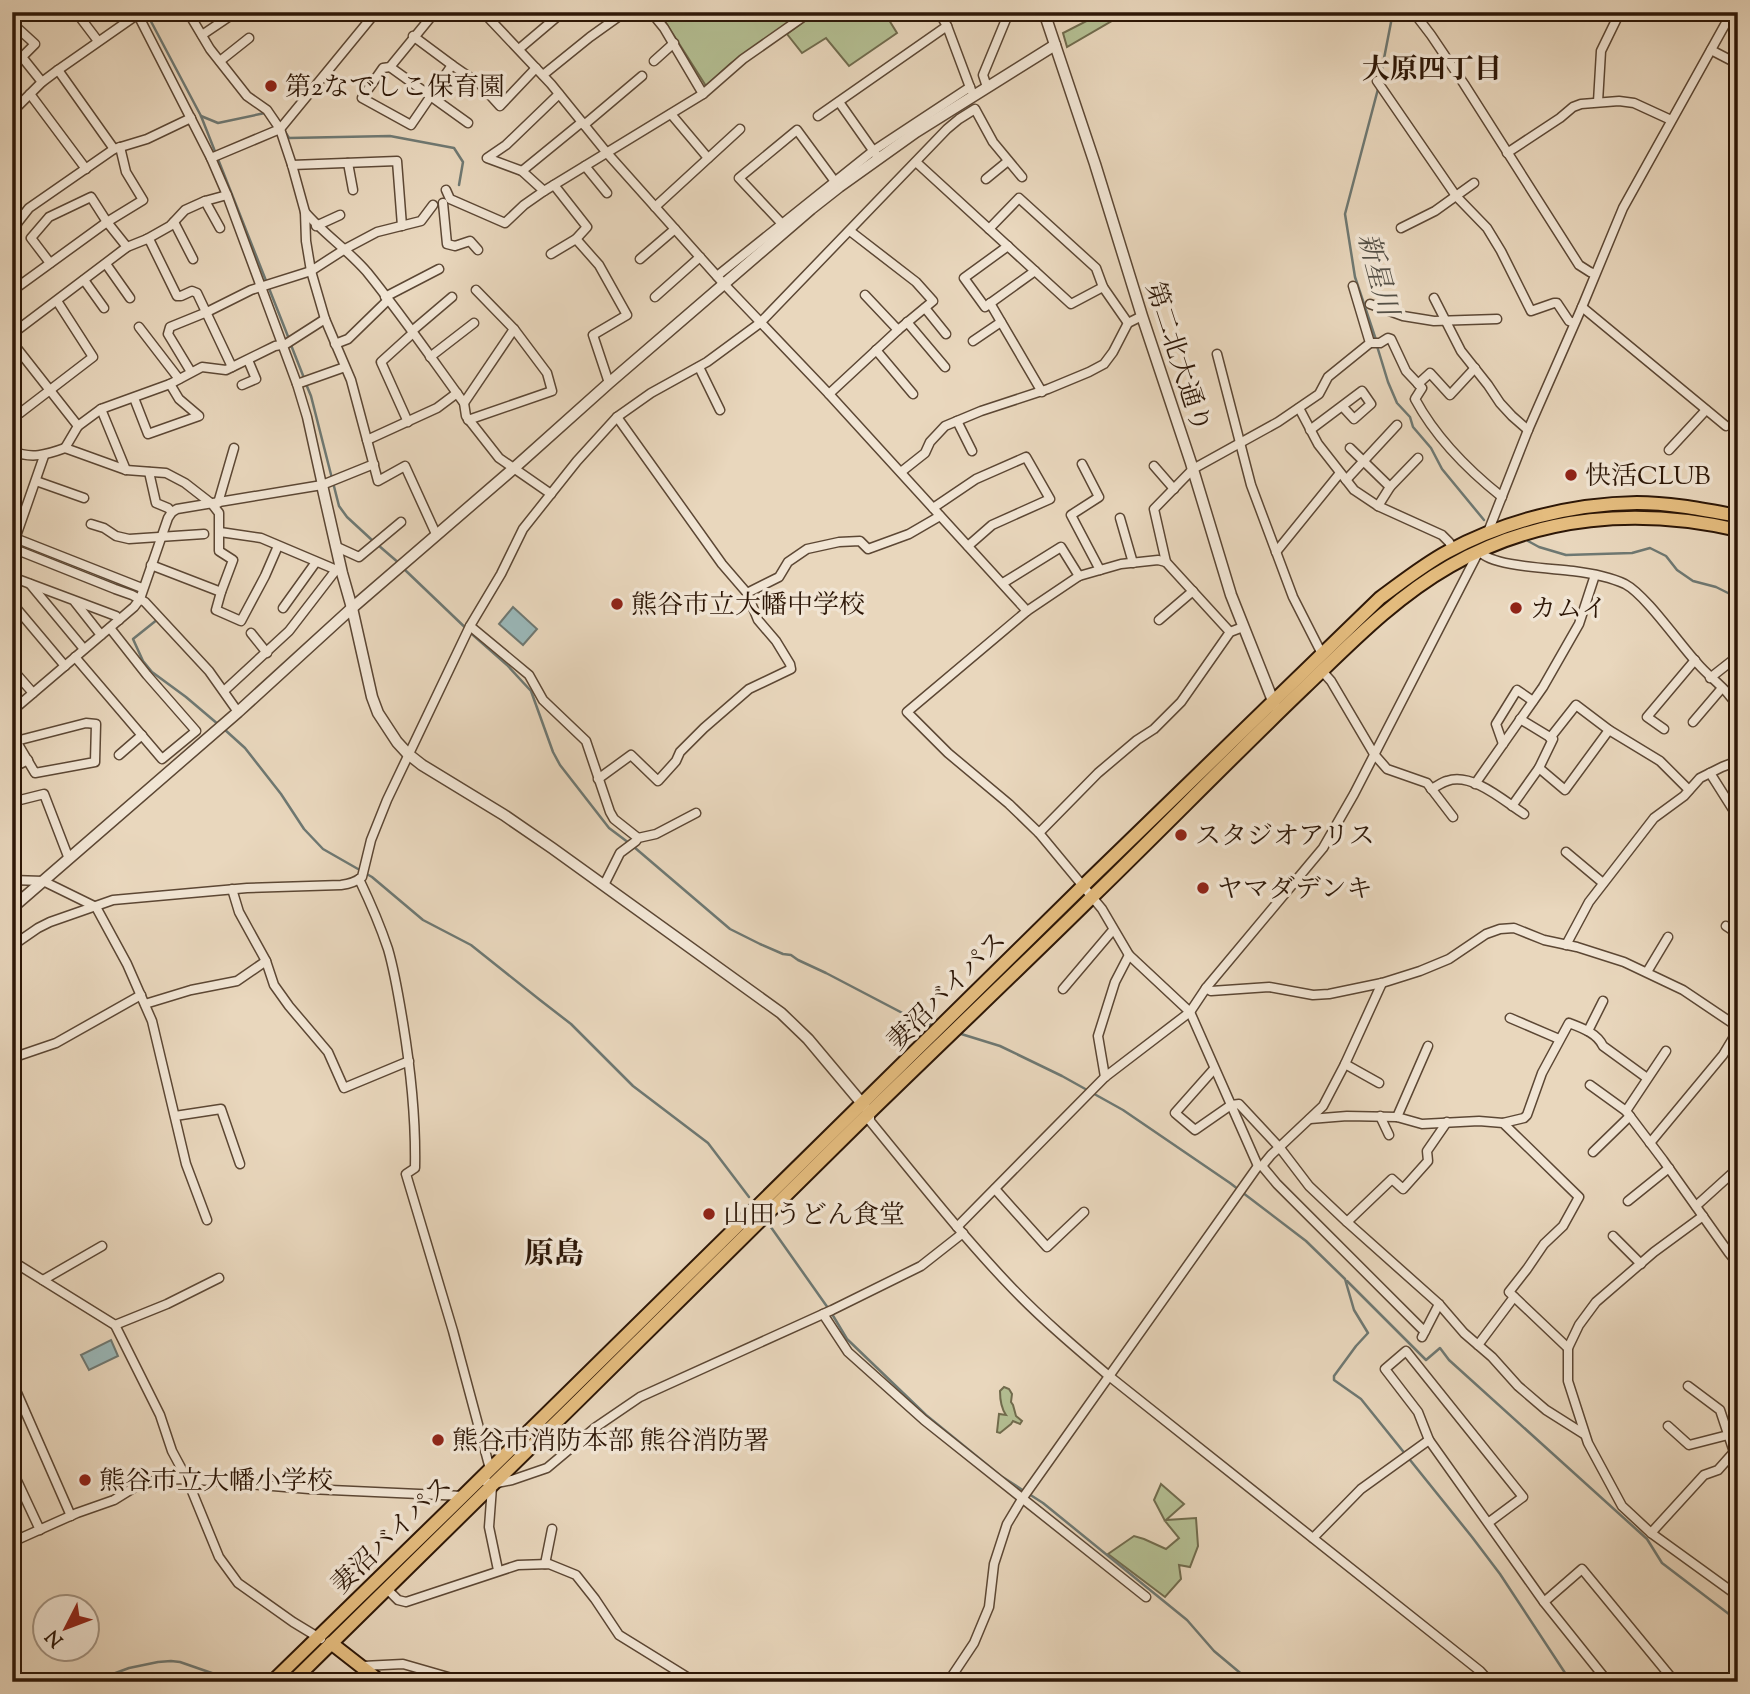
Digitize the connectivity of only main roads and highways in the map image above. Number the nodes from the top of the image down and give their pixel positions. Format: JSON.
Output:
{"nodes":[{"id":1,"x":1738,"y":516,"type":"edge"},
{"id":2,"x":1738,"y":530,"type":"edge"},
{"id":3,"x":1275,"y":708,"type":"junction"},
{"id":4,"x":958,"y":1019,"type":"junction"},
{"id":5,"x":866,"y":1108,"type":"junction"},
{"id":6,"x":486,"y":1482,"type":"junction"},
{"id":7,"x":331,"y":1643,"type":"junction"},
{"id":8,"x":271,"y":1682,"type":"edge"},
{"id":9,"x":292,"y":1682,"type":"edge"},
{"id":10,"x":381,"y":1682,"type":"edge"}],
"edges":[{"from":1,"to":3,"type":"main road","name":"妻沼バイパス"},
{"from":2,"to":3,"type":"main road","name":"妻沼バイパス"},
{"from":3,"to":4,"type":"main road","name":"妻沼バイパス"},
{"from":3,"to":4,"type":"main road","name":"妻沼バイパス"},
{"from":4,"to":5,"type":"main road","name":"妻沼バイパス"},
{"from":5,"to":6,"type":"main road","name":"妻沼バイパス"},
{"from":5,"to":6,"type":"main road","name":"妻沼バイパス"},
{"from":6,"to":7,"type":"main road","name":"妻沼バイパス"},
{"from":6,"to":8,"type":"main road","name":"妻沼バイパス"},
{"from":7,"to":9,"type":"main road","name":"妻沼バイパス"},
{"from":7,"to":10,"type":"main road"}]}
